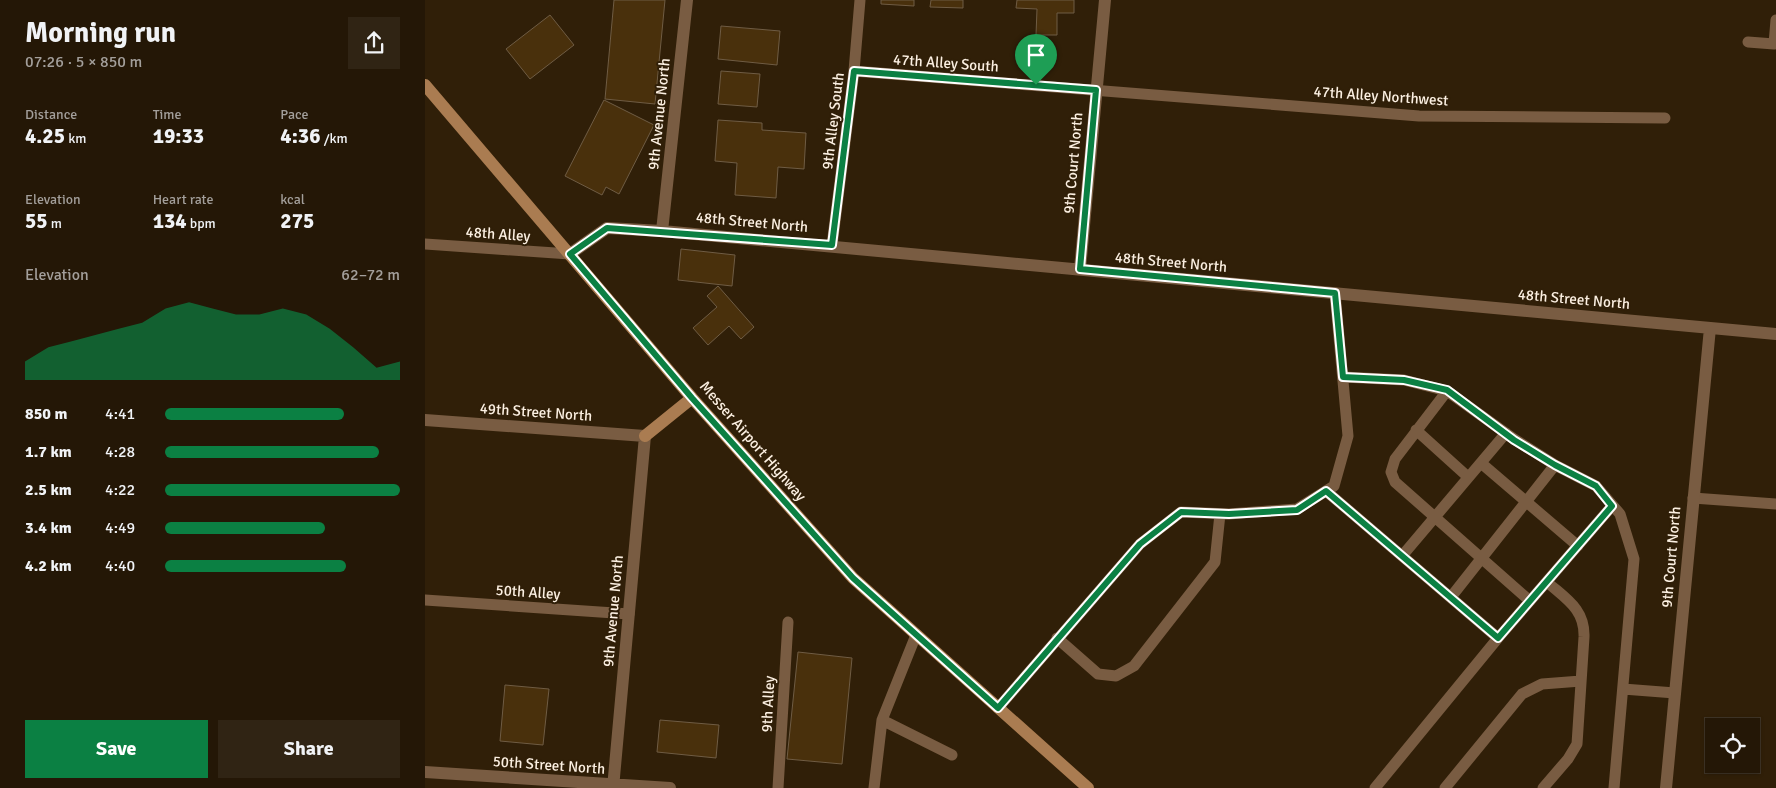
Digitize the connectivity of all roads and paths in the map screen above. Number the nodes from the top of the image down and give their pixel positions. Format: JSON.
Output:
{"nodes":[{"id":1,"x":687,"y":0,"type":"edge"},
{"id":2,"x":860,"y":0,"type":"edge"},
{"id":3,"x":1105,"y":0,"type":"edge"},
{"id":4,"x":1776,"y":20,"type":"edge"},
{"id":5,"x":1748,"y":42,"type":"dead end"},
{"id":6,"x":854,"y":71,"type":"junction"},
{"id":7,"x":425,"y":85,"type":"edge"},
{"id":8,"x":1096,"y":90,"type":"junction"},
{"id":9,"x":1665,"y":118,"type":"dead end"},
{"id":10,"x":663,"y":231,"type":"junction"},
{"id":11,"x":425,"y":244,"type":"edge"},
{"id":12,"x":832,"y":245,"type":"junction"},
{"id":13,"x":570,"y":254,"type":"junction"},
{"id":14,"x":1080,"y":269,"type":"junction"},
{"id":15,"x":1335,"y":293,"type":"junction"},
{"id":16,"x":1710,"y":328,"type":"junction"},
{"id":17,"x":1776,"y":334,"type":"edge"},
{"id":18,"x":1343,"y":377,"type":"junction"},
{"id":19,"x":1447,"y":390,"type":"junction"},
{"id":20,"x":692,"y":398,"type":"junction"},
{"id":21,"x":425,"y":420,"type":"edge"},
{"id":22,"x":1416,"y":430,"type":"junction"},
{"id":23,"x":1506,"y":433,"type":"junction"},
{"id":24,"x":645,"y":436,"type":"junction"},
{"id":25,"x":1481,"y":462,"type":"junction"},
{"id":26,"x":1555,"y":465,"type":"junction"},
{"id":27,"x":1469,"y":477,"type":"junction"},
{"id":28,"x":1326,"y":491,"type":"junction"},
{"id":29,"x":1693,"y":498,"type":"junction"},
{"id":30,"x":1527,"y":501,"type":"junction"},
{"id":31,"x":1776,"y":504,"type":"edge"},
{"id":32,"x":1612,"y":506,"type":"junction"},
{"id":33,"x":1220,"y":514,"type":"junction"},
{"id":34,"x":1435,"y":517,"type":"junction"},
{"id":35,"x":1578,"y":546,"type":"junction"},
{"id":36,"x":1402,"y":556,"type":"junction"},
{"id":37,"x":1482,"y":558,"type":"junction"},
{"id":38,"x":1547,"y":582,"type":"junction"},
{"id":39,"x":1451,"y":597,"type":"junction"},
{"id":40,"x":425,"y":600,"type":"edge"},
{"id":41,"x":1530,"y":601,"type":"junction"},
{"id":42,"x":629,"y":614,"type":"junction"},
{"id":43,"x":788,"y":622,"type":"dead end"},
{"id":44,"x":916,"y":635,"type":"junction"},
{"id":45,"x":1057,"y":638,"type":"junction"},
{"id":46,"x":1498,"y":638,"type":"junction"},
{"id":47,"x":1581,"y":681,"type":"junction"},
{"id":48,"x":1623,"y":689,"type":"junction"},
{"id":49,"x":1675,"y":692,"type":"junction"},
{"id":50,"x":998,"y":708,"type":"junction"},
{"id":51,"x":882,"y":720,"type":"junction"},
{"id":52,"x":952,"y":755,"type":"dead end"},
{"id":53,"x":425,"y":772,"type":"edge"},
{"id":54,"x":613,"y":787,"type":"edge"},
{"id":55,"x":670,"y":788,"type":"edge"},
{"id":56,"x":778,"y":788,"type":"edge"},
{"id":57,"x":874,"y":788,"type":"edge"},
{"id":58,"x":1088,"y":788,"type":"edge"},
{"id":59,"x":1375,"y":788,"type":"edge"},
{"id":60,"x":1445,"y":788,"type":"edge"},
{"id":61,"x":1543,"y":788,"type":"edge"},
{"id":62,"x":1614,"y":788,"type":"edge"},
{"id":63,"x":1667,"y":788,"type":"edge"}],
"edges":[{"from":1,"to":10,"type":"street","name":"9th Avenue North"},
{"from":2,"to":6,"type":"lane","name":"9th Alley South"},
{"from":3,"to":8,"type":"street","name":"9th Court North"},
{"from":4,"to":5,"type":"lane"},
{"from":6,"to":8,"type":"lane","name":"47th Alley South"},
{"from":6,"to":12,"type":"lane","name":"9th Alley South"},
{"from":7,"to":13,"type":"main road","name":"Messer Airport Highway"},
{"from":8,"to":9,"type":"lane","name":"47th Alley Northwest"},
{"from":8,"to":14,"type":"street","name":"9th Court North"},
{"from":10,"to":12,"type":"street","name":"48th Street North"},
{"from":10,"to":13,"type":"street","name":"48th Street North"},
{"from":11,"to":13,"type":"lane","name":"48th Alley"},
{"from":12,"to":14,"type":"street","name":"48th Street North"},
{"from":13,"to":20,"type":"main road","name":"Messer Airport Highway"},
{"from":14,"to":15,"type":"street","name":"48th Street North"},
{"from":15,"to":16,"type":"street","name":"48th Street North"},
{"from":15,"to":18,"type":"lane"},
{"from":16,"to":17,"type":"street","name":"48th Street North"},
{"from":16,"to":29,"type":"street","name":"9th Court North"},
{"from":18,"to":19,"type":"lane"},
{"from":18,"to":28,"type":"lane"},
{"from":19,"to":22,"type":"lane"},
{"from":19,"to":23,"type":"lane"},
{"from":20,"to":24,"type":"main road"},
{"from":20,"to":44,"type":"main road","name":"Messer Airport Highway"},
{"from":21,"to":24,"type":"street","name":"49th Street North"},
{"from":22,"to":27,"type":"lane"},
{"from":22,"to":34,"type":"lane"},
{"from":23,"to":25,"type":"lane"},
{"from":23,"to":26,"type":"lane"},
{"from":24,"to":42,"type":"street","name":"9th Avenue North"},
{"from":25,"to":27,"type":"lane"},
{"from":25,"to":30,"type":"lane"},
{"from":26,"to":30,"type":"lane"},
{"from":26,"to":32,"type":"lane"},
{"from":27,"to":34,"type":"lane"},
{"from":28,"to":33,"type":"lane"},
{"from":28,"to":36,"type":"lane"},
{"from":29,"to":31,"type":"lane"},
{"from":29,"to":49,"type":"street","name":"9th Court North"},
{"from":30,"to":35,"type":"lane"},
{"from":30,"to":37,"type":"lane"},
{"from":32,"to":35,"type":"lane"},
{"from":32,"to":48,"type":"lane"},
{"from":33,"to":45,"type":"lane"},
{"from":33,"to":45,"type":"lane"},
{"from":34,"to":36,"type":"lane"},
{"from":34,"to":37,"type":"lane"},
{"from":35,"to":38,"type":"lane"},
{"from":36,"to":39,"type":"lane"},
{"from":37,"to":39,"type":"lane"},
{"from":37,"to":41,"type":"lane"},
{"from":38,"to":41,"type":"lane"},
{"from":38,"to":47,"type":"lane"},
{"from":39,"to":46,"type":"lane"},
{"from":40,"to":42,"type":"lane","name":"50th Alley"},
{"from":41,"to":46,"type":"lane"},
{"from":42,"to":54,"type":"street","name":"9th Avenue North"},
{"from":43,"to":56,"type":"lane","name":"9th Alley"},
{"from":44,"to":50,"type":"main road","name":"Messer Airport Highway"},
{"from":44,"to":51,"type":"lane"},
{"from":45,"to":50,"type":"lane"},
{"from":46,"to":59,"type":"lane"},
{"from":47,"to":60,"type":"lane"},
{"from":47,"to":61,"type":"lane"},
{"from":48,"to":49,"type":"lane"},
{"from":48,"to":62,"type":"lane"},
{"from":49,"to":63,"type":"street","name":"9th Court North"},
{"from":50,"to":58,"type":"main road","name":"Messer Airport Highway"},
{"from":51,"to":52,"type":"lane"},
{"from":51,"to":57,"type":"lane"},
{"from":53,"to":54,"type":"street","name":"50th Street North"},
{"from":54,"to":55,"type":"street","name":"50th Street North"}]}
